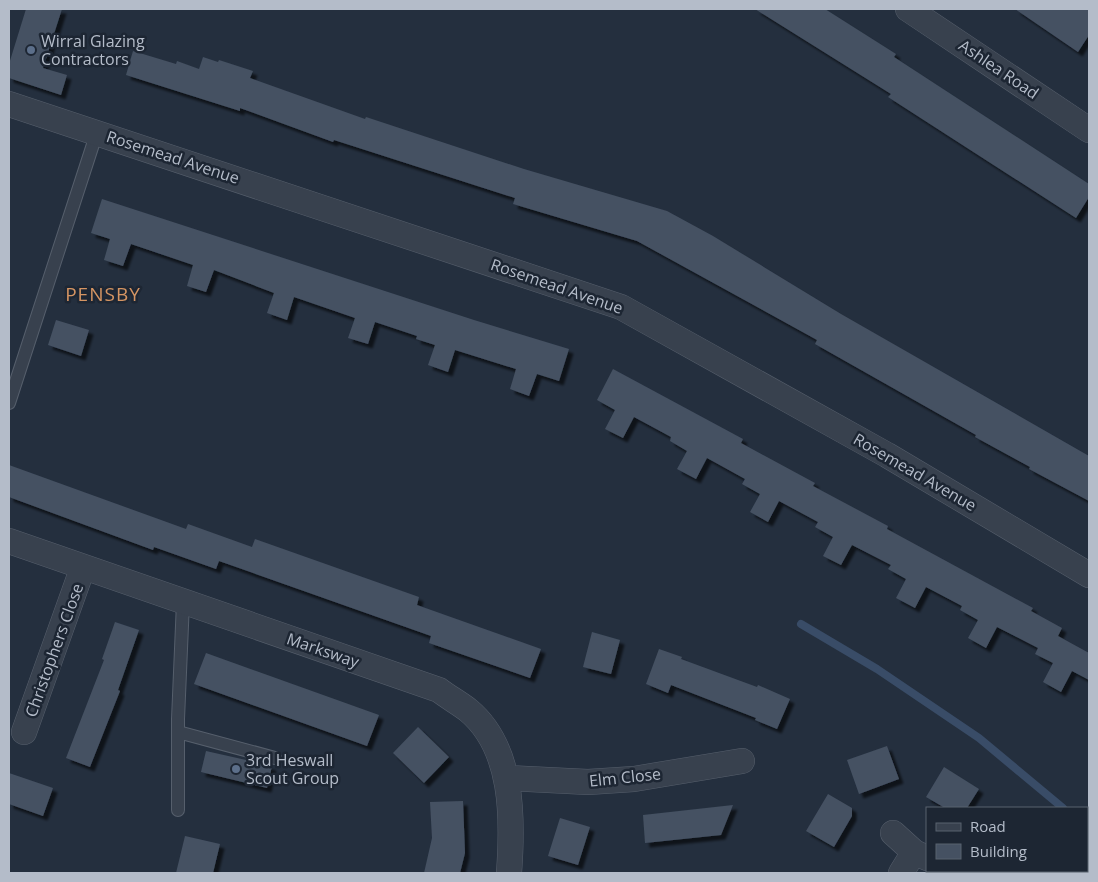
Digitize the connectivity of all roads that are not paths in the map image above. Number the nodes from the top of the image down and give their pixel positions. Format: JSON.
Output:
{"nodes":[{"id":1,"x":908,"y":9,"type":"edge"},
{"id":2,"x":9,"y":104,"type":"edge"},
{"id":3,"x":1089,"y":130,"type":"edge"},
{"id":4,"x":97,"y":132,"type":"junction"},
{"id":5,"x":9,"y":403,"type":"edge"},
{"id":6,"x":9,"y":541,"type":"edge"},
{"id":7,"x":83,"y":567,"type":"junction"},
{"id":8,"x":1089,"y":575,"type":"edge"},
{"id":9,"x":183,"y":602,"type":"junction"},
{"id":10,"x":24,"y":732,"type":"dead end"},
{"id":11,"x":178,"y":732,"type":"junction"},
{"id":12,"x":275,"y":758,"type":"dead end"},
{"id":13,"x":742,"y":760,"type":"dead end"},
{"id":14,"x":507,"y":778,"type":"junction"},
{"id":15,"x":178,"y":810,"type":"dead end"},
{"id":16,"x":893,"y":833,"type":"dead end"},
{"id":17,"x":920,"y":855,"type":"edge"},
{"id":18,"x":509,"y":873,"type":"edge"},
{"id":19,"x":901,"y":873,"type":"edge"}],
"edges":[{"from":1,"to":3,"type":"street","name":"Ashlea Road"},
{"from":2,"to":4,"type":"street","name":"Rosemead Avenue"},
{"from":4,"to":5,"type":"lane"},
{"from":4,"to":8,"type":"street","name":"Rosemead Avenue"},
{"from":6,"to":7,"type":"street","name":"Marksway"},
{"from":7,"to":9,"type":"street","name":"Marksway"},
{"from":7,"to":10,"type":"street","name":"Christophers Close"},
{"from":9,"to":11,"type":"lane"},
{"from":9,"to":14,"type":"street","name":"Marksway"},
{"from":11,"to":12,"type":"lane"},
{"from":11,"to":15,"type":"lane"},
{"from":13,"to":14,"type":"street","name":"Elm Close"},
{"from":14,"to":18,"type":"street","name":"Marksway"},
{"from":16,"to":17,"type":"street"},
{"from":17,"to":19,"type":"street"}]}
